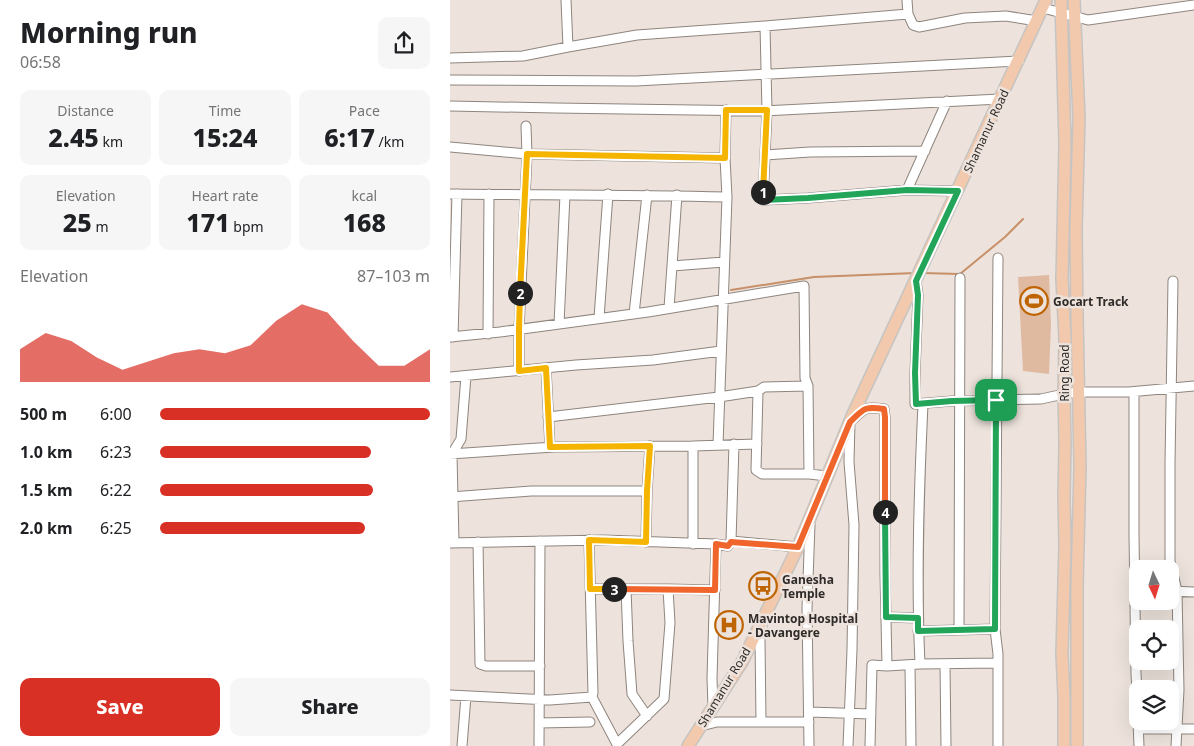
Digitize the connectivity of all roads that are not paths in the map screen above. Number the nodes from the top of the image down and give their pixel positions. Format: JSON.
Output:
{"nodes":[{"id":1,"x":566,"y":0,"type":"edge"},
{"id":2,"x":907,"y":0,"type":"edge"},
{"id":3,"x":1061,"y":0,"type":"edge"},
{"id":4,"x":1074,"y":0,"type":"edge"},
{"id":5,"x":1045,"y":4,"type":"edge"},
{"id":6,"x":1194,"y":5,"type":"edge"},
{"id":7,"x":1060,"y":13,"type":"junction"},
{"id":8,"x":908,"y":14,"type":"junction"},
{"id":9,"x":1075,"y":16,"type":"junction"},
{"id":10,"x":1037,"y":21,"type":"junction"},
{"id":11,"x":765,"y":26,"type":"junction"},
{"id":12,"x":568,"y":47,"type":"junction"},
{"id":13,"x":450,"y":58,"type":"edge"},
{"id":14,"x":1019,"y":61,"type":"junction"},
{"id":15,"x":766,"y":74,"type":"junction"},
{"id":16,"x":450,"y":80,"type":"edge"},
{"id":17,"x":1000,"y":99,"type":"junction"},
{"id":18,"x":947,"y":102,"type":"junction"},
{"id":19,"x":450,"y":106,"type":"edge"},
{"id":20,"x":726,"y":110,"type":"junction"},
{"id":21,"x":767,"y":110,"type":"junction"},
{"id":22,"x":526,"y":126,"type":"dead end"},
{"id":23,"x":450,"y":147,"type":"edge"},
{"id":24,"x":925,"y":151,"type":"junction"},
{"id":25,"x":527,"y":154,"type":"junction"},
{"id":26,"x":765,"y":156,"type":"junction"},
{"id":27,"x":725,"y":158,"type":"junction"},
{"id":28,"x":907,"y":190,"type":"junction"},
{"id":29,"x":958,"y":191,"type":"junction"},
{"id":30,"x":454,"y":194,"type":"edge"},
{"id":31,"x":489,"y":194,"type":"junction"},
{"id":32,"x":608,"y":194,"type":"junction"},
{"id":33,"x":525,"y":195,"type":"junction"},
{"id":34,"x":565,"y":195,"type":"junction"},
{"id":35,"x":647,"y":195,"type":"junction"},
{"id":36,"x":676,"y":196,"type":"junction"},
{"id":37,"x":727,"y":196,"type":"junction"},
{"id":38,"x":998,"y":258,"type":"dead end"},
{"id":39,"x":724,"y":262,"type":"junction"},
{"id":40,"x":672,"y":266,"type":"junction"},
{"id":41,"x":918,"y":276,"type":"junction"},
{"id":42,"x":960,"y":278,"type":"dead end"},
{"id":43,"x":1173,"y":281,"type":"dead end"},
{"id":44,"x":722,"y":299,"type":"junction"},
{"id":45,"x":669,"y":308,"type":"junction"},
{"id":46,"x":634,"y":314,"type":"junction"},
{"id":47,"x":599,"y":318,"type":"junction"},
{"id":48,"x":559,"y":324,"type":"junction"},
{"id":49,"x":519,"y":330,"type":"junction"},
{"id":50,"x":488,"y":334,"type":"junction"},
{"id":51,"x":452,"y":337,"type":"edge"},
{"id":52,"x":721,"y":351,"type":"junction"},
{"id":53,"x":546,"y":368,"type":"junction"},
{"id":54,"x":519,"y":371,"type":"junction"},
{"id":55,"x":466,"y":376,"type":"junction"},
{"id":56,"x":450,"y":377,"type":"edge"},
{"id":57,"x":808,"y":386,"type":"junction"},
{"id":58,"x":1194,"y":386,"type":"edge"},
{"id":59,"x":1170,"y":388,"type":"junction"},
{"id":60,"x":758,"y":391,"type":"junction"},
{"id":61,"x":1078,"y":392,"type":"junction"},
{"id":62,"x":1134,"y":392,"type":"junction"},
{"id":63,"x":1064,"y":394,"type":"junction"},
{"id":64,"x":719,"y":397,"type":"junction"},
{"id":65,"x":996,"y":400,"type":"junction"},
{"id":66,"x":960,"y":401,"type":"junction"},
{"id":67,"x":923,"y":404,"type":"junction"},
{"id":68,"x":548,"y":417,"type":"junction"},
{"id":69,"x":850,"y":422,"type":"junction"},
{"id":70,"x":718,"y":444,"type":"junction"},
{"id":71,"x":734,"y":444,"type":"junction"},
{"id":72,"x":756,"y":444,"type":"junction"},
{"id":73,"x":650,"y":446,"type":"junction"},
{"id":74,"x":693,"y":446,"type":"junction"},
{"id":75,"x":550,"y":447,"type":"junction"},
{"id":76,"x":451,"y":454,"type":"edge"},
{"id":77,"x":809,"y":474,"type":"junction"},
{"id":78,"x":827,"y":476,"type":"junction"},
{"id":79,"x":647,"y":491,"type":"junction"},
{"id":80,"x":451,"y":497,"type":"edge"},
{"id":81,"x":810,"y":516,"type":"junction"},
{"id":82,"x":589,"y":540,"type":"junction"},
{"id":83,"x":540,"y":541,"type":"junction"},
{"id":84,"x":478,"y":542,"type":"junction"},
{"id":85,"x":646,"y":542,"type":"junction"},
{"id":86,"x":731,"y":542,"type":"junction"},
{"id":87,"x":452,"y":543,"type":"edge"},
{"id":88,"x":693,"y":544,"type":"junction"},
{"id":89,"x":716,"y":544,"type":"junction"},
{"id":90,"x":798,"y":547,"type":"junction"},
{"id":91,"x":1136,"y":560,"type":"edge"},
{"id":92,"x":1170,"y":560,"type":"edge"},
{"id":93,"x":590,"y":589,"type":"junction"},
{"id":94,"x":626,"y":589,"type":"junction"},
{"id":95,"x":668,"y":590,"type":"junction"},
{"id":96,"x":715,"y":590,"type":"junction"},
{"id":97,"x":1179,"y":591,"type":"edge"},
{"id":98,"x":1194,"y":592,"type":"edge"},
{"id":99,"x":1136,"y":610,"type":"edge"},
{"id":100,"x":1174,"y":610,"type":"edge"},
{"id":101,"x":765,"y":612,"type":"junction"},
{"id":102,"x":886,"y":617,"type":"junction"},
{"id":103,"x":918,"y":618,"type":"junction"},
{"id":104,"x":995,"y":629,"type":"junction"},
{"id":105,"x":959,"y":630,"type":"junction"},
{"id":106,"x":918,"y":631,"type":"junction"},
{"id":107,"x":997,"y":663,"type":"junction"},
{"id":108,"x":915,"y":664,"type":"junction"},
{"id":109,"x":945,"y":664,"type":"junction"},
{"id":110,"x":540,"y":666,"type":"junction"},
{"id":111,"x":888,"y":666,"type":"junction"},
{"id":112,"x":1136,"y":680,"type":"edge"},
{"id":113,"x":1178,"y":680,"type":"edge"},
{"id":114,"x":450,"y":695,"type":"edge"},
{"id":115,"x":466,"y":696,"type":"junction"},
{"id":116,"x":592,"y":696,"type":"junction"},
{"id":117,"x":540,"y":699,"type":"junction"},
{"id":118,"x":713,"y":707,"type":"junction"},
{"id":119,"x":809,"y":712,"type":"junction"},
{"id":120,"x":849,"y":713,"type":"junction"},
{"id":121,"x":871,"y":714,"type":"junction"},
{"id":122,"x":647,"y":716,"type":"junction"},
{"id":123,"x":590,"y":722,"type":"dead end"},
{"id":124,"x":761,"y":722,"type":"junction"},
{"id":125,"x":809,"y":722,"type":"junction"},
{"id":126,"x":539,"y":723,"type":"junction"},
{"id":127,"x":701,"y":726,"type":"junction"},
{"id":128,"x":1194,"y":729,"type":"edge"},
{"id":129,"x":1138,"y":730,"type":"edge"},
{"id":130,"x":1177,"y":730,"type":"edge"},
{"id":131,"x":1179,"y":730,"type":"edge"},
{"id":132,"x":618,"y":745,"type":"edge"},
{"id":133,"x":462,"y":746,"type":"edge"},
{"id":134,"x":539,"y":746,"type":"edge"},
{"id":135,"x":688,"y":746,"type":"edge"},
{"id":136,"x":809,"y":746,"type":"edge"},
{"id":137,"x":848,"y":746,"type":"edge"},
{"id":138,"x":870,"y":746,"type":"edge"},
{"id":139,"x":911,"y":746,"type":"edge"},
{"id":140,"x":946,"y":746,"type":"edge"},
{"id":141,"x":998,"y":746,"type":"edge"},
{"id":142,"x":1064,"y":746,"type":"edge"},
{"id":143,"x":1077,"y":746,"type":"edge"},
{"id":144,"x":1139,"y":746,"type":"edge"},
{"id":145,"x":1176,"y":746,"type":"edge"}],
"edges":[{"from":1,"to":12,"type":"street"},
{"from":2,"to":8,"type":"street"},
{"from":3,"to":7,"type":"main road","name":"Ring Road"},
{"from":4,"to":9,"type":"main road","name":"Ring Road"},
{"from":5,"to":7,"type":"street"},
{"from":5,"to":10,"type":"main road","name":"Shamanur Road"},
{"from":6,"to":9,"type":"street"},
{"from":7,"to":9,"type":"street"},
{"from":7,"to":63,"type":"main road","name":"Ring Road"},
{"from":8,"to":10,"type":"street"},
{"from":8,"to":11,"type":"street"},
{"from":9,"to":61,"type":"main road","name":"Ring Road"},
{"from":10,"to":14,"type":"main road","name":"Shamanur Road"},
{"from":11,"to":12,"type":"street"},
{"from":11,"to":15,"type":"street"},
{"from":12,"to":13,"type":"street"},
{"from":14,"to":15,"type":"street"},
{"from":14,"to":17,"type":"main road","name":"Shamanur Road"},
{"from":15,"to":16,"type":"street"},
{"from":15,"to":21,"type":"street"},
{"from":17,"to":18,"type":"street"},
{"from":17,"to":29,"type":"main road","name":"Shamanur Road"},
{"from":18,"to":21,"type":"street"},
{"from":18,"to":24,"type":"street"},
{"from":19,"to":20,"type":"street"},
{"from":20,"to":21,"type":"street"},
{"from":20,"to":27,"type":"street"},
{"from":21,"to":26,"type":"street"},
{"from":22,"to":25,"type":"street"},
{"from":23,"to":25,"type":"street"},
{"from":24,"to":26,"type":"street"},
{"from":24,"to":28,"type":"street"},
{"from":25,"to":27,"type":"street"},
{"from":25,"to":33,"type":"street"},
{"from":26,"to":28,"type":"street"},
{"from":27,"to":37,"type":"street"},
{"from":28,"to":29,"type":"street"},
{"from":29,"to":41,"type":"main road","name":"Shamanur Road"},
{"from":30,"to":31,"type":"street"},
{"from":30,"to":51,"type":"street"},
{"from":31,"to":33,"type":"street"},
{"from":31,"to":50,"type":"street"},
{"from":32,"to":34,"type":"street"},
{"from":32,"to":35,"type":"street"},
{"from":32,"to":47,"type":"street"},
{"from":33,"to":34,"type":"street"},
{"from":33,"to":49,"type":"street"},
{"from":34,"to":48,"type":"street"},
{"from":35,"to":36,"type":"street"},
{"from":35,"to":46,"type":"street"},
{"from":36,"to":37,"type":"street"},
{"from":36,"to":40,"type":"street"},
{"from":37,"to":39,"type":"street"},
{"from":38,"to":65,"type":"street"},
{"from":39,"to":40,"type":"street"},
{"from":39,"to":44,"type":"street"},
{"from":40,"to":45,"type":"street"},
{"from":41,"to":67,"type":"street"},
{"from":41,"to":69,"type":"main road","name":"Shamanur Road"},
{"from":42,"to":66,"type":"street"},
{"from":43,"to":59,"type":"street"},
{"from":44,"to":45,"type":"street"},
{"from":44,"to":52,"type":"street"},
{"from":44,"to":57,"type":"street"},
{"from":45,"to":46,"type":"street"},
{"from":46,"to":47,"type":"street"},
{"from":47,"to":48,"type":"street"},
{"from":48,"to":49,"type":"street"},
{"from":49,"to":50,"type":"street"},
{"from":49,"to":54,"type":"street"},
{"from":50,"to":51,"type":"street"},
{"from":52,"to":53,"type":"street"},
{"from":52,"to":64,"type":"street"},
{"from":53,"to":54,"type":"street"},
{"from":53,"to":68,"type":"street"},
{"from":54,"to":55,"type":"street"},
{"from":55,"to":56,"type":"street"},
{"from":55,"to":76,"type":"street"},
{"from":57,"to":60,"type":"street"},
{"from":57,"to":77,"type":"street"},
{"from":58,"to":59,"type":"street"},
{"from":59,"to":62,"type":"street"},
{"from":59,"to":92,"type":"street"},
{"from":60,"to":64,"type":"street"},
{"from":60,"to":72,"type":"street"},
{"from":61,"to":62,"type":"street"},
{"from":61,"to":63,"type":"street"},
{"from":61,"to":143,"type":"main road","name":"Ring Road"},
{"from":62,"to":91,"type":"street"},
{"from":63,"to":65,"type":"street"},
{"from":63,"to":142,"type":"main road","name":"Ring Road"},
{"from":64,"to":68,"type":"street"},
{"from":64,"to":70,"type":"street"},
{"from":65,"to":66,"type":"street"},
{"from":65,"to":104,"type":"street"},
{"from":66,"to":67,"type":"street"},
{"from":66,"to":105,"type":"street"},
{"from":67,"to":103,"type":"street"},
{"from":68,"to":75,"type":"street"},
{"from":69,"to":78,"type":"main road","name":"Shamanur Road"},
{"from":69,"to":102,"type":"street"},
{"from":69,"to":120,"type":"street"},
{"from":70,"to":71,"type":"street"},
{"from":70,"to":74,"type":"street"},
{"from":71,"to":72,"type":"street"},
{"from":71,"to":86,"type":"street"},
{"from":72,"to":77,"type":"street"},
{"from":73,"to":74,"type":"street"},
{"from":73,"to":75,"type":"street"},
{"from":73,"to":79,"type":"street"},
{"from":74,"to":88,"type":"street"},
{"from":75,"to":76,"type":"street"},
{"from":76,"to":80,"type":"street"},
{"from":77,"to":78,"type":"street"},
{"from":78,"to":81,"type":"main road","name":"Shamanur Road"},
{"from":79,"to":80,"type":"street"},
{"from":79,"to":85,"type":"street"},
{"from":80,"to":87,"type":"street"},
{"from":81,"to":90,"type":"main road","name":"Shamanur Road"},
{"from":81,"to":119,"type":"street"},
{"from":82,"to":83,"type":"street"},
{"from":82,"to":85,"type":"street"},
{"from":82,"to":93,"type":"street"},
{"from":83,"to":84,"type":"street"},
{"from":83,"to":110,"type":"street"},
{"from":84,"to":87,"type":"street"},
{"from":84,"to":110,"type":"street"},
{"from":85,"to":88,"type":"street"},
{"from":86,"to":89,"type":"street"},
{"from":86,"to":90,"type":"street"},
{"from":88,"to":89,"type":"street"},
{"from":89,"to":96,"type":"street"},
{"from":90,"to":101,"type":"main road","name":"Shamanur Road"},
{"from":93,"to":94,"type":"street"},
{"from":93,"to":116,"type":"street"},
{"from":94,"to":95,"type":"street"},
{"from":94,"to":122,"type":"street"},
{"from":95,"to":96,"type":"street"},
{"from":95,"to":122,"type":"street"},
{"from":96,"to":118,"type":"street"},
{"from":97,"to":98,"type":"street"},
{"from":99,"to":112,"type":"street"},
{"from":100,"to":113,"type":"street"},
{"from":101,"to":118,"type":"main road","name":"Shamanur Road"},
{"from":101,"to":124,"type":"street"},
{"from":102,"to":103,"type":"street"},
{"from":102,"to":111,"type":"street"},
{"from":103,"to":106,"type":"street"},
{"from":104,"to":105,"type":"street"},
{"from":104,"to":107,"type":"street"},
{"from":105,"to":106,"type":"street"},
{"from":106,"to":108,"type":"street"},
{"from":107,"to":109,"type":"street"},
{"from":107,"to":141,"type":"street"},
{"from":108,"to":109,"type":"street"},
{"from":108,"to":111,"type":"street"},
{"from":108,"to":139,"type":"street"},
{"from":109,"to":140,"type":"street"},
{"from":110,"to":117,"type":"street"},
{"from":111,"to":121,"type":"street"},
{"from":114,"to":115,"type":"street"},
{"from":115,"to":117,"type":"street"},
{"from":115,"to":133,"type":"street"},
{"from":116,"to":117,"type":"street"},
{"from":116,"to":132,"type":"street"},
{"from":117,"to":126,"type":"street"},
{"from":118,"to":127,"type":"main road","name":"Shamanur Road"},
{"from":119,"to":120,"type":"street"},
{"from":119,"to":125,"type":"street"},
{"from":120,"to":121,"type":"street"},
{"from":120,"to":137,"type":"street"},
{"from":121,"to":138,"type":"street"},
{"from":122,"to":132,"type":"street"},
{"from":123,"to":126,"type":"street"},
{"from":124,"to":125,"type":"street"},
{"from":124,"to":127,"type":"street"},
{"from":125,"to":136,"type":"street"},
{"from":126,"to":134,"type":"street"},
{"from":127,"to":135,"type":"main road","name":"Shamanur Road"},
{"from":128,"to":131,"type":"street"},
{"from":129,"to":144,"type":"street"},
{"from":130,"to":145,"type":"street"}]}
